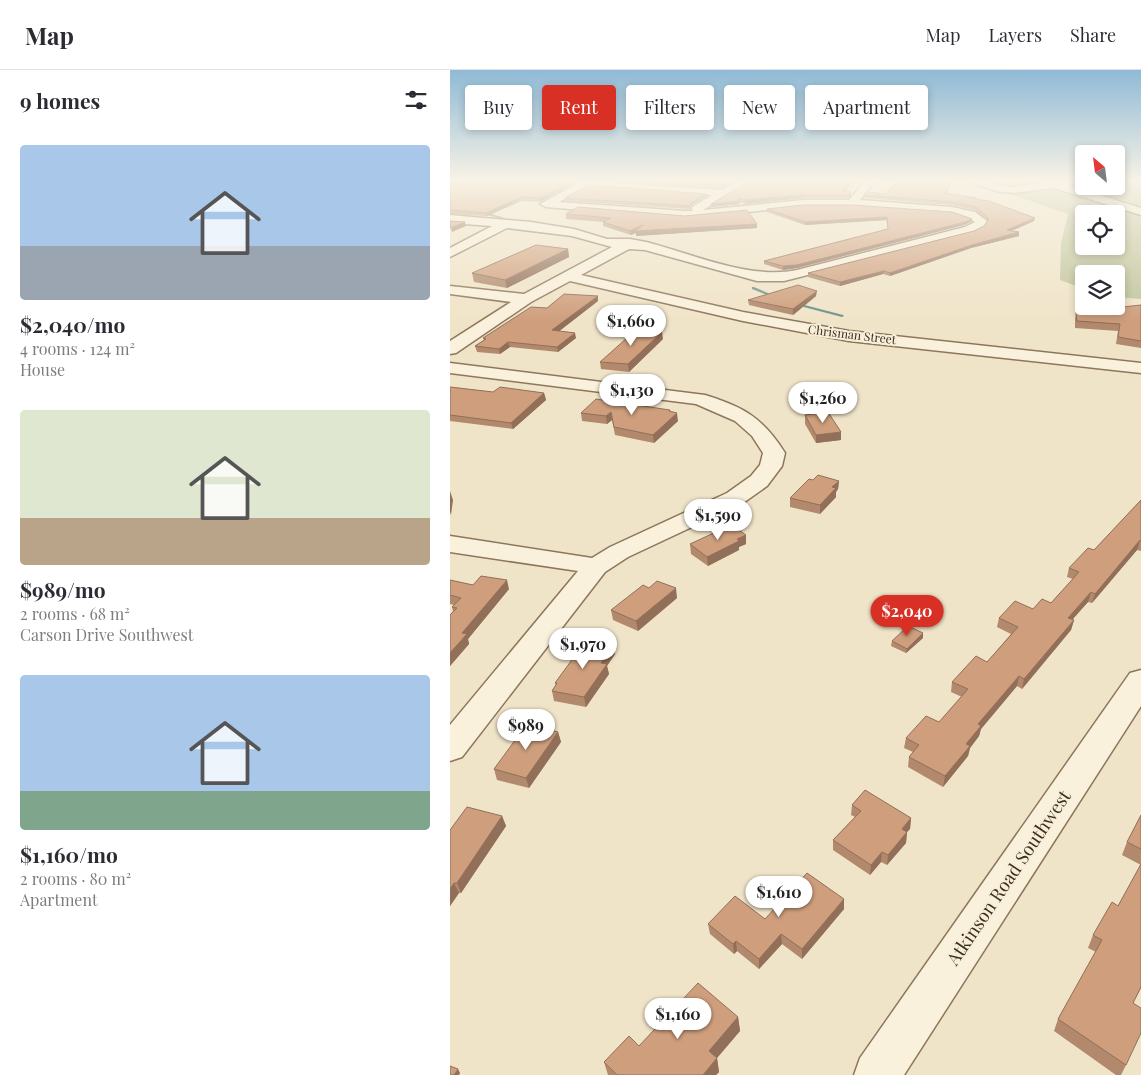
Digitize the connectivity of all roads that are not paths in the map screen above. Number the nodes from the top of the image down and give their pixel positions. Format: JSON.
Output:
{"nodes":[{"id":1,"x":498,"y":228,"type":"edge"},
{"id":2,"x":536,"y":228,"type":"edge"},
{"id":3,"x":659,"y":228,"type":"edge"},
{"id":4,"x":973,"y":228,"type":"edge"},
{"id":5,"x":626,"y":245,"type":"junction"},
{"id":6,"x":450,"y":253,"type":"edge"},
{"id":7,"x":567,"y":276,"type":"junction"},
{"id":8,"x":450,"y":290,"type":"edge"},
{"id":9,"x":526,"y":299,"type":"junction"},
{"id":10,"x":450,"y":349,"type":"edge"},
{"id":11,"x":450,"y":368,"type":"edge"},
{"id":12,"x":1141,"y":368,"type":"edge"},
{"id":13,"x":450,"y":544,"type":"edge"},
{"id":14,"x":596,"y":566,"type":"junction"},
{"id":15,"x":1141,"y":681,"type":"edge"},
{"id":16,"x":450,"y":748,"type":"edge"},
{"id":17,"x":877,"y":1075,"type":"edge"}],
"edges":[{"from":1,"to":6,"type":"street"},
{"from":2,"to":5,"type":"street"},
{"from":3,"to":5,"type":"street"},
{"from":4,"to":5,"type":"street"},
{"from":5,"to":7,"type":"street"},
{"from":7,"to":9,"type":"street"},
{"from":7,"to":12,"type":"street","name":"Chrisman Street"},
{"from":8,"to":9,"type":"street"},
{"from":9,"to":10,"type":"street"},
{"from":11,"to":14,"type":"street"},
{"from":13,"to":14,"type":"street"},
{"from":14,"to":16,"type":"street"},
{"from":15,"to":17,"type":"street","name":"Atkinson Road Southwest"}]}
